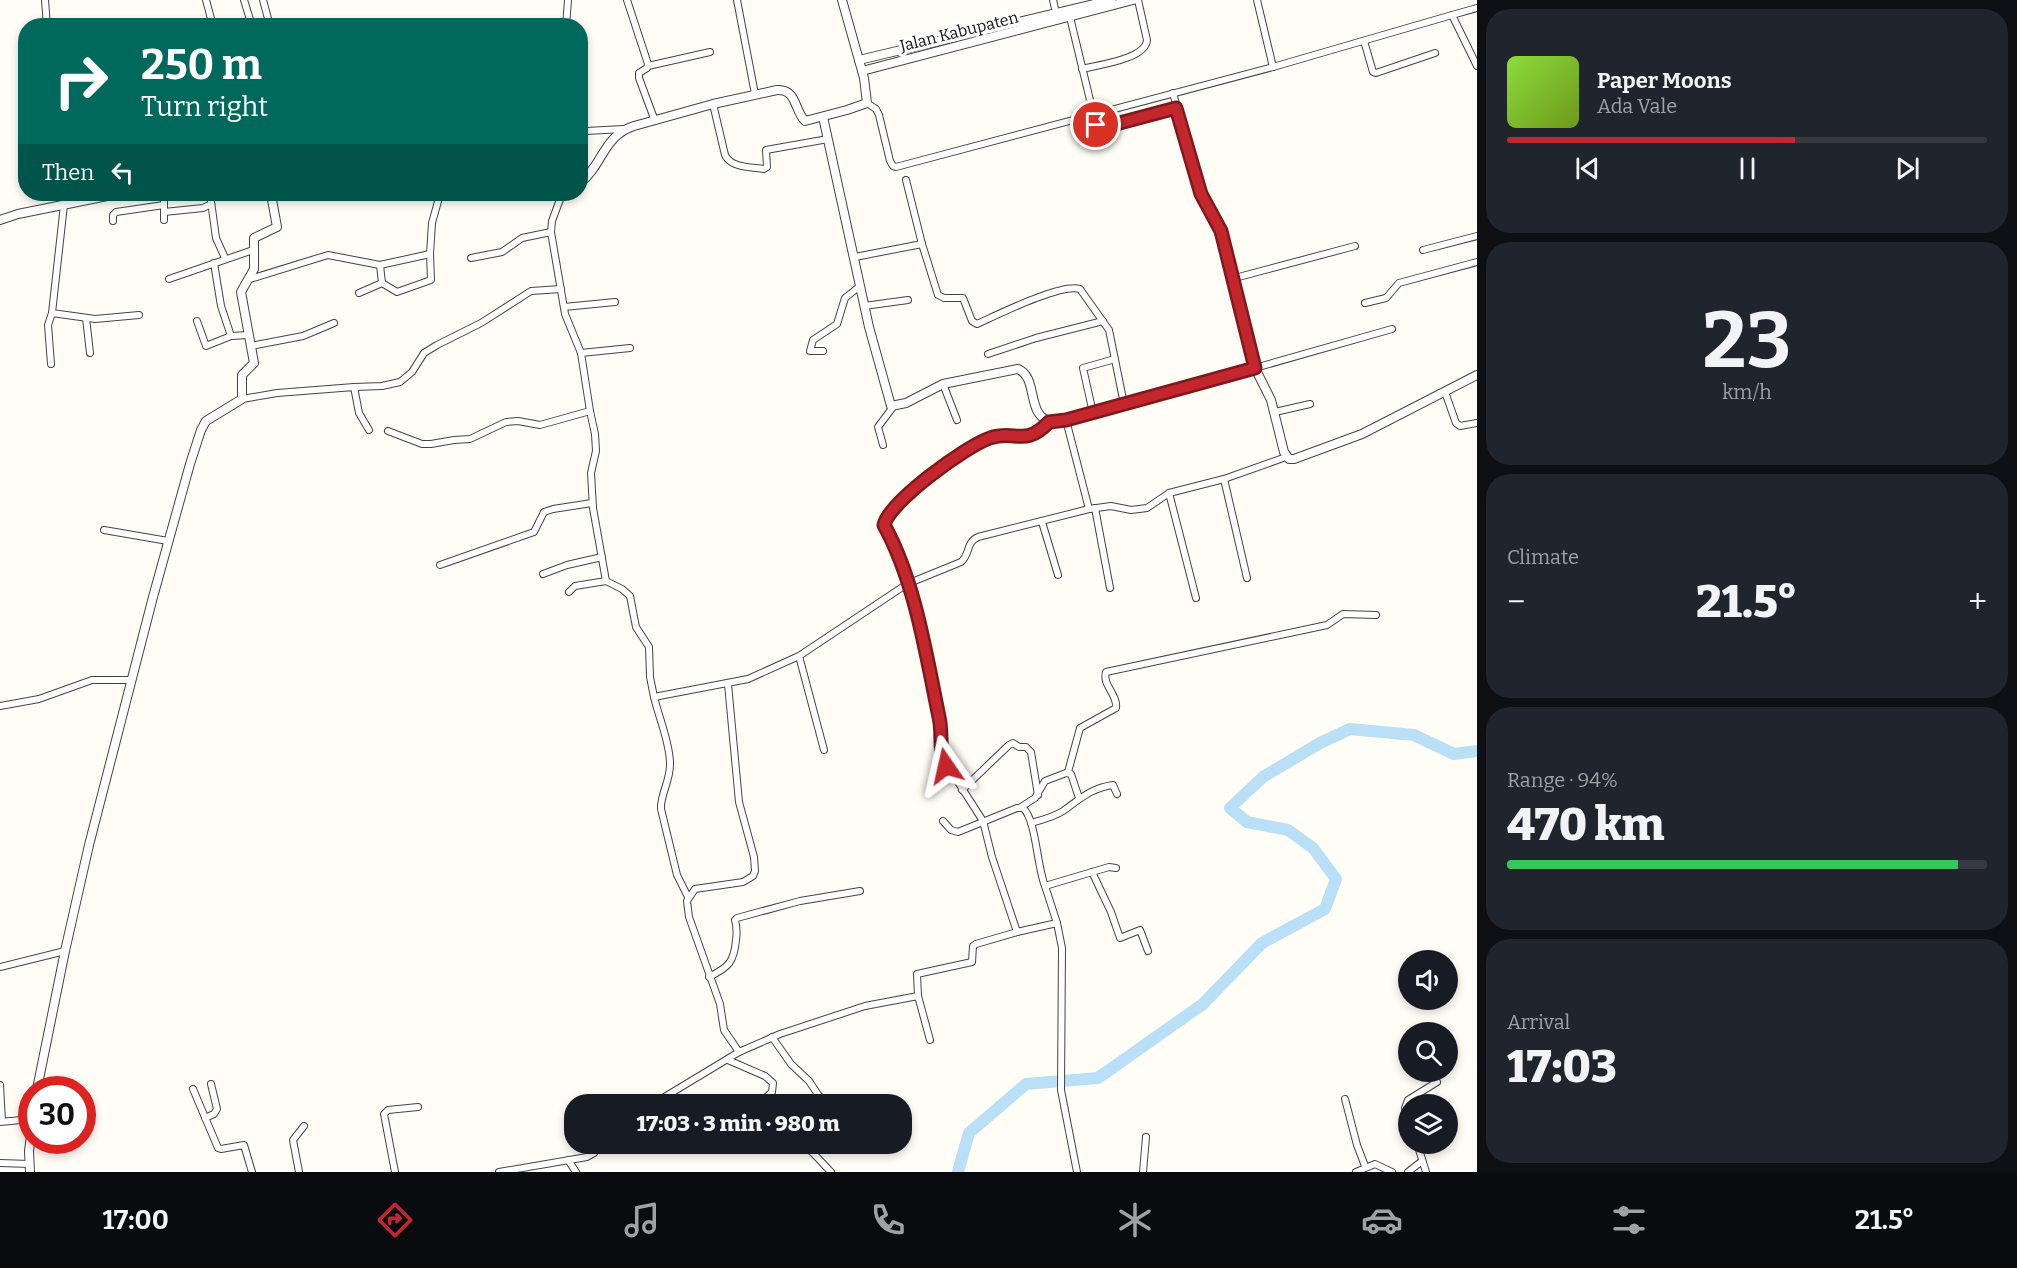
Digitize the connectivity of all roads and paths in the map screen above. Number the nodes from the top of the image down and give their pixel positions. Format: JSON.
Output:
{"nodes":[{"id":1,"x":45,"y":0,"type":"edge"},
{"id":2,"x":206,"y":0,"type":"edge"},
{"id":3,"x":244,"y":0,"type":"edge"},
{"id":4,"x":263,"y":0,"type":"edge"},
{"id":5,"x":568,"y":0,"type":"edge"},
{"id":6,"x":627,"y":0,"type":"edge"},
{"id":7,"x":737,"y":0,"type":"edge"},
{"id":8,"x":842,"y":0,"type":"edge"},
{"id":9,"x":1053,"y":0,"type":"edge"},
{"id":10,"x":1111,"y":0,"type":"edge"},
{"id":11,"x":1133,"y":0,"type":"edge"},
{"id":12,"x":1138,"y":0,"type":"edge"},
{"id":13,"x":1257,"y":0,"type":"edge"},
{"id":14,"x":1477,"y":8,"type":"edge"},
{"id":15,"x":1069,"y":13,"type":"junction"},
{"id":16,"x":1452,"y":15,"type":"junction"},
{"id":17,"x":1057,"y":16,"type":"junction"},
{"id":18,"x":46,"y":18,"type":"edge"},
{"id":19,"x":211,"y":18,"type":"edge"},
{"id":20,"x":250,"y":18,"type":"edge"},
{"id":21,"x":268,"y":18,"type":"edge"},
{"id":22,"x":567,"y":18,"type":"edge"},
{"id":23,"x":1364,"y":41,"type":"junction"},
{"id":24,"x":710,"y":52,"type":"dead end"},
{"id":25,"x":1435,"y":53,"type":"dead end"},
{"id":26,"x":859,"y":60,"type":"junction"},
{"id":27,"x":648,"y":66,"type":"junction"},
{"id":28,"x":1477,"y":66,"type":"edge"},
{"id":29,"x":1273,"y":67,"type":"junction"},
{"id":30,"x":1082,"y":69,"type":"junction"},
{"id":31,"x":862,"y":71,"type":"junction"},
{"id":32,"x":1173,"y":93,"type":"junction"},
{"id":33,"x":755,"y":94,"type":"junction"},
{"id":34,"x":867,"y":103,"type":"junction"},
{"id":35,"x":713,"y":104,"type":"junction"},
{"id":36,"x":1176,"y":108,"type":"junction"},
{"id":37,"x":1094,"y":114,"type":"junction"},
{"id":38,"x":823,"y":117,"type":"junction"},
{"id":39,"x":655,"y":121,"type":"junction"},
{"id":40,"x":624,"y":129,"type":"junction"},
{"id":41,"x":588,"y":131,"type":"edge"},
{"id":42,"x":828,"y":139,"type":"junction"},
{"id":43,"x":588,"y":175,"type":"edge"},
{"id":44,"x":906,"y":180,"type":"dead end"},
{"id":45,"x":83,"y":201,"type":"edge"},
{"id":46,"x":164,"y":201,"type":"edge"},
{"id":47,"x":211,"y":201,"type":"edge"},
{"id":48,"x":272,"y":201,"type":"edge"},
{"id":49,"x":438,"y":201,"type":"edge"},
{"id":50,"x":559,"y":201,"type":"edge"},
{"id":51,"x":212,"y":204,"type":"junction"},
{"id":52,"x":64,"y":205,"type":"junction"},
{"id":53,"x":164,"y":205,"type":"junction"},
{"id":54,"x":0,"y":220,"type":"edge"},
{"id":55,"x":113,"y":221,"type":"dead end"},
{"id":56,"x":551,"y":232,"type":"junction"},
{"id":57,"x":1477,"y":236,"type":"edge"},
{"id":58,"x":922,"y":244,"type":"junction"},
{"id":59,"x":1355,"y":246,"type":"dead end"},
{"id":60,"x":253,"y":250,"type":"junction"},
{"id":61,"x":1423,"y":250,"type":"dead end"},
{"id":62,"x":430,"y":254,"type":"junction"},
{"id":63,"x":855,"y":257,"type":"junction"},
{"id":64,"x":225,"y":258,"type":"junction"},
{"id":65,"x":471,"y":258,"type":"dead end"},
{"id":66,"x":1477,"y":262,"type":"edge"},
{"id":67,"x":214,"y":263,"type":"junction"},
{"id":68,"x":380,"y":265,"type":"junction"},
{"id":69,"x":169,"y":279,"type":"dead end"},
{"id":70,"x":250,"y":279,"type":"junction"},
{"id":71,"x":1232,"y":279,"type":"junction"},
{"id":72,"x":382,"y":284,"type":"junction"},
{"id":73,"x":860,"y":286,"type":"junction"},
{"id":74,"x":561,"y":289,"type":"junction"},
{"id":75,"x":359,"y":293,"type":"dead end"},
{"id":76,"x":908,"y":300,"type":"dead end"},
{"id":77,"x":615,"y":302,"type":"dead end"},
{"id":78,"x":1365,"y":303,"type":"dead end"},
{"id":79,"x":864,"y":306,"type":"junction"},
{"id":80,"x":564,"y":307,"type":"junction"},
{"id":81,"x":52,"y":313,"type":"junction"},
{"id":82,"x":139,"y":315,"type":"dead end"},
{"id":83,"x":86,"y":318,"type":"junction"},
{"id":84,"x":197,"y":321,"type":"dead end"},
{"id":85,"x":1103,"y":321,"type":"junction"},
{"id":86,"x":334,"y":322,"type":"dead end"},
{"id":87,"x":1392,"y":329,"type":"dead end"},
{"id":88,"x":249,"y":335,"type":"junction"},
{"id":89,"x":231,"y":336,"type":"junction"},
{"id":90,"x":252,"y":346,"type":"junction"},
{"id":91,"x":630,"y":348,"type":"dead end"},
{"id":92,"x":823,"y":351,"type":"dead end"},
{"id":93,"x":90,"y":353,"type":"dead end"},
{"id":94,"x":581,"y":353,"type":"junction"},
{"id":95,"x":988,"y":354,"type":"dead end"},
{"id":96,"x":1115,"y":359,"type":"junction"},
{"id":97,"x":51,"y":364,"type":"dead end"},
{"id":98,"x":1255,"y":368,"type":"junction"},
{"id":99,"x":1477,"y":375,"type":"edge"},
{"id":100,"x":943,"y":384,"type":"junction"},
{"id":101,"x":354,"y":387,"type":"junction"},
{"id":102,"x":1445,"y":392,"type":"junction"},
{"id":103,"x":242,"y":399,"type":"junction"},
{"id":104,"x":1124,"y":404,"type":"junction"},
{"id":105,"x":1310,"y":404,"type":"dead end"},
{"id":106,"x":893,"y":407,"type":"junction"},
{"id":107,"x":590,"y":411,"type":"junction"},
{"id":108,"x":1275,"y":412,"type":"junction"},
{"id":109,"x":1093,"y":413,"type":"junction"},
{"id":110,"x":957,"y":420,"type":"dead end"},
{"id":111,"x":1066,"y":420,"type":"junction"},
{"id":112,"x":1049,"y":422,"type":"junction"},
{"id":113,"x":1477,"y":423,"type":"edge"},
{"id":114,"x":369,"y":430,"type":"dead end"},
{"id":115,"x":388,"y":432,"type":"dead end"},
{"id":116,"x":883,"y":445,"type":"dead end"},
{"id":117,"x":1286,"y":457,"type":"junction"},
{"id":118,"x":1224,"y":479,"type":"junction"},
{"id":119,"x":1169,"y":493,"type":"junction"},
{"id":120,"x":592,"y":503,"type":"junction"},
{"id":121,"x":1092,"y":508,"type":"junction"},
{"id":122,"x":1042,"y":522,"type":"junction"},
{"id":123,"x":104,"y":530,"type":"dead end"},
{"id":124,"x":168,"y":541,"type":"junction"},
{"id":125,"x":602,"y":556,"type":"junction"},
{"id":126,"x":440,"y":565,"type":"dead end"},
{"id":127,"x":543,"y":574,"type":"dead end"},
{"id":128,"x":1058,"y":575,"type":"dead end"},
{"id":129,"x":1247,"y":578,"type":"dead end"},
{"id":130,"x":606,"y":581,"type":"junction"},
{"id":131,"x":908,"y":584,"type":"junction"},
{"id":132,"x":1110,"y":588,"type":"dead end"},
{"id":133,"x":569,"y":592,"type":"dead end"},
{"id":134,"x":1196,"y":598,"type":"dead end"},
{"id":135,"x":1376,"y":615,"type":"dead end"},
{"id":136,"x":800,"y":656,"type":"junction"},
{"id":137,"x":131,"y":680,"type":"junction"},
{"id":138,"x":728,"y":684,"type":"junction"},
{"id":139,"x":654,"y":697,"type":"junction"},
{"id":140,"x":0,"y":705,"type":"edge"},
{"id":141,"x":824,"y":750,"type":"dead end"},
{"id":142,"x":1068,"y":772,"type":"junction"},
{"id":143,"x":962,"y":790,"type":"junction"},
{"id":144,"x":1117,"y":794,"type":"dead end"},
{"id":145,"x":1038,"y":795,"type":"junction"},
{"id":146,"x":1079,"y":798,"type":"junction"},
{"id":147,"x":1021,"y":807,"type":"junction"},
{"id":148,"x":943,"y":821,"type":"dead end"},
{"id":149,"x":983,"y":822,"type":"junction"},
{"id":150,"x":1031,"y":823,"type":"junction"},
{"id":151,"x":1116,"y":868,"type":"dead end"},
{"id":152,"x":1092,"y":872,"type":"junction"},
{"id":153,"x":1045,"y":886,"type":"junction"},
{"id":154,"x":860,"y":891,"type":"dead end"},
{"id":155,"x":688,"y":897,"type":"junction"},
{"id":156,"x":1057,"y":923,"type":"junction"},
{"id":157,"x":1017,"y":932,"type":"junction"},
{"id":158,"x":65,"y":951,"type":"junction"},
{"id":159,"x":1148,"y":951,"type":"dead end"},
{"id":160,"x":0,"y":967,"type":"edge"},
{"id":161,"x":709,"y":977,"type":"junction"},
{"id":162,"x":918,"y":996,"type":"junction"},
{"id":163,"x":772,"y":1037,"type":"junction"},
{"id":164,"x":930,"y":1040,"type":"dead end"},
{"id":165,"x":739,"y":1052,"type":"junction"},
{"id":166,"x":728,"y":1060,"type":"junction"},
{"id":167,"x":40,"y":1076,"type":"edge"},
{"id":168,"x":1437,"y":1082,"type":"dead end"},
{"id":169,"x":0,"y":1084,"type":"edge"},
{"id":170,"x":211,"y":1084,"type":"dead end"},
{"id":171,"x":193,"y":1089,"type":"dead end"},
{"id":172,"x":670,"y":1094,"type":"edge"},
{"id":173,"x":770,"y":1094,"type":"edge"},
{"id":174,"x":818,"y":1094,"type":"edge"},
{"id":175,"x":1418,"y":1094,"type":"edge"},
{"id":176,"x":1345,"y":1099,"type":"dead end"},
{"id":177,"x":418,"y":1107,"type":"dead end"},
{"id":178,"x":205,"y":1118,"type":"junction"},
{"id":179,"x":18,"y":1120,"type":"edge"},
{"id":180,"x":1,"y":1121,"type":"edge"},
{"id":181,"x":304,"y":1126,"type":"dead end"},
{"id":182,"x":1146,"y":1137,"type":"dead end"},
{"id":183,"x":592,"y":1154,"type":"edge"},
{"id":184,"x":814,"y":1154,"type":"edge"},
{"id":185,"x":1420,"y":1154,"type":"edge"},
{"id":186,"x":568,"y":1160,"type":"junction"},
{"id":187,"x":1422,"y":1161,"type":"junction"},
{"id":188,"x":0,"y":1163,"type":"edge"},
{"id":189,"x":545,"y":1164,"type":"junction"},
{"id":190,"x":1365,"y":1166,"type":"junction"},
{"id":191,"x":30,"y":1168,"type":"edge"},
{"id":192,"x":1384,"y":1169,"type":"edge"},
{"id":193,"x":252,"y":1172,"type":"edge"},
{"id":194,"x":299,"y":1172,"type":"edge"},
{"id":195,"x":395,"y":1172,"type":"edge"},
{"id":196,"x":500,"y":1172,"type":"edge"},
{"id":197,"x":548,"y":1172,"type":"edge"},
{"id":198,"x":576,"y":1172,"type":"edge"},
{"id":199,"x":831,"y":1172,"type":"edge"},
{"id":200,"x":1077,"y":1172,"type":"edge"},
{"id":201,"x":1143,"y":1172,"type":"edge"},
{"id":202,"x":1356,"y":1172,"type":"edge"},
{"id":203,"x":1392,"y":1172,"type":"edge"},
{"id":204,"x":1408,"y":1172,"type":"edge"},
{"id":205,"x":1426,"y":1172,"type":"edge"}],
"edges":[{"from":1,"to":18,"type":"street"},
{"from":2,"to":19,"type":"street"},
{"from":3,"to":20,"type":"street"},
{"from":4,"to":21,"type":"street"},
{"from":5,"to":22,"type":"street"},
{"from":6,"to":27,"type":"street"},
{"from":7,"to":33,"type":"street"},
{"from":8,"to":26,"type":"street"},
{"from":9,"to":17,"type":"street"},
{"from":10,"to":15,"type":"street","name":"Jalan Kabupaten"},
{"from":11,"to":15,"type":"street","name":"Jalan Kabupaten"},
{"from":12,"to":30,"type":"street"},
{"from":13,"to":29,"type":"street"},
{"from":14,"to":16,"type":"street"},
{"from":15,"to":17,"type":"street","name":"Jalan Kabupaten"},
{"from":15,"to":30,"type":"street"},
{"from":16,"to":23,"type":"street"},
{"from":16,"to":28,"type":"street"},
{"from":17,"to":26,"type":"street","name":"Jalan Kabupaten"},
{"from":17,"to":31,"type":"street","name":"Jalan Kabupaten"},
{"from":23,"to":25,"type":"street"},
{"from":23,"to":29,"type":"street"},
{"from":24,"to":27,"type":"street"},
{"from":26,"to":31,"type":"street"},
{"from":27,"to":39,"type":"street"},
{"from":29,"to":32,"type":"street"},
{"from":30,"to":37,"type":"street"},
{"from":31,"to":34,"type":"street"},
{"from":32,"to":36,"type":"street"},
{"from":32,"to":37,"type":"street"},
{"from":33,"to":35,"type":"street"},
{"from":33,"to":38,"type":"street"},
{"from":34,"to":37,"type":"street"},
{"from":34,"to":38,"type":"street"},
{"from":35,"to":39,"type":"street"},
{"from":35,"to":42,"type":"street"},
{"from":36,"to":37,"type":"street"},
{"from":36,"to":71,"type":"street"},
{"from":38,"to":42,"type":"street"},
{"from":39,"to":40,"type":"street"},
{"from":40,"to":41,"type":"street"},
{"from":40,"to":43,"type":"street"},
{"from":42,"to":63,"type":"street"},
{"from":44,"to":58,"type":"street"},
{"from":45,"to":52,"type":"street"},
{"from":46,"to":53,"type":"street"},
{"from":47,"to":51,"type":"street"},
{"from":48,"to":60,"type":"street"},
{"from":49,"to":62,"type":"street"},
{"from":50,"to":56,"type":"street"},
{"from":51,"to":53,"type":"street"},
{"from":51,"to":64,"type":"street"},
{"from":52,"to":54,"type":"street"},
{"from":52,"to":81,"type":"street"},
{"from":53,"to":55,"type":"street"},
{"from":56,"to":65,"type":"street"},
{"from":56,"to":74,"type":"street"},
{"from":57,"to":61,"type":"street"},
{"from":58,"to":63,"type":"street"},
{"from":58,"to":85,"type":"street"},
{"from":59,"to":71,"type":"street"},
{"from":60,"to":64,"type":"street"},
{"from":60,"to":70,"type":"street"},
{"from":62,"to":68,"type":"street"},
{"from":62,"to":72,"type":"street"},
{"from":63,"to":73,"type":"street"},
{"from":64,"to":67,"type":"street"},
{"from":66,"to":78,"type":"street"},
{"from":67,"to":69,"type":"street"},
{"from":67,"to":89,"type":"street"},
{"from":68,"to":70,"type":"street"},
{"from":68,"to":72,"type":"street"},
{"from":70,"to":88,"type":"street"},
{"from":71,"to":98,"type":"street"},
{"from":72,"to":75,"type":"street"},
{"from":73,"to":79,"type":"street"},
{"from":73,"to":92,"type":"street"},
{"from":74,"to":80,"type":"street"},
{"from":74,"to":101,"type":"street"},
{"from":76,"to":79,"type":"street"},
{"from":77,"to":80,"type":"street"},
{"from":79,"to":106,"type":"street"},
{"from":80,"to":94,"type":"street"},
{"from":81,"to":83,"type":"street"},
{"from":81,"to":97,"type":"street"},
{"from":82,"to":83,"type":"street"},
{"from":83,"to":93,"type":"street"},
{"from":84,"to":89,"type":"street"},
{"from":85,"to":95,"type":"street"},
{"from":85,"to":96,"type":"street"},
{"from":86,"to":90,"type":"street"},
{"from":87,"to":98,"type":"street"},
{"from":88,"to":89,"type":"street"},
{"from":88,"to":90,"type":"street"},
{"from":90,"to":103,"type":"street"},
{"from":91,"to":94,"type":"street"},
{"from":94,"to":107,"type":"street"},
{"from":96,"to":104,"type":"street"},
{"from":96,"to":109,"type":"street"},
{"from":98,"to":104,"type":"street"},
{"from":98,"to":108,"type":"street"},
{"from":99,"to":102,"type":"street"},
{"from":100,"to":106,"type":"street"},
{"from":100,"to":110,"type":"street"},
{"from":100,"to":112,"type":"street"},
{"from":101,"to":103,"type":"street"},
{"from":101,"to":114,"type":"street"},
{"from":102,"to":113,"type":"street"},
{"from":102,"to":117,"type":"street"},
{"from":103,"to":124,"type":"street"},
{"from":104,"to":109,"type":"street"},
{"from":105,"to":108,"type":"street"},
{"from":106,"to":116,"type":"street"},
{"from":107,"to":115,"type":"street"},
{"from":107,"to":120,"type":"street"},
{"from":108,"to":117,"type":"street"},
{"from":109,"to":111,"type":"street"},
{"from":111,"to":112,"type":"street"},
{"from":111,"to":121,"type":"street"},
{"from":112,"to":131,"type":"street"},
{"from":117,"to":118,"type":"street"},
{"from":118,"to":119,"type":"street"},
{"from":118,"to":129,"type":"street"},
{"from":119,"to":121,"type":"street"},
{"from":119,"to":134,"type":"street"},
{"from":120,"to":125,"type":"street"},
{"from":120,"to":126,"type":"street"},
{"from":121,"to":122,"type":"street"},
{"from":121,"to":132,"type":"street"},
{"from":122,"to":128,"type":"street"},
{"from":122,"to":131,"type":"street"},
{"from":123,"to":124,"type":"street"},
{"from":124,"to":137,"type":"street"},
{"from":125,"to":127,"type":"street"},
{"from":125,"to":130,"type":"street"},
{"from":130,"to":133,"type":"street"},
{"from":130,"to":139,"type":"street"},
{"from":131,"to":136,"type":"street"},
{"from":131,"to":143,"type":"street"},
{"from":135,"to":142,"type":"street"},
{"from":136,"to":138,"type":"street"},
{"from":136,"to":141,"type":"street"},
{"from":137,"to":140,"type":"street"},
{"from":137,"to":158,"type":"street"},
{"from":138,"to":139,"type":"street"},
{"from":138,"to":155,"type":"street"},
{"from":139,"to":155,"type":"street"},
{"from":142,"to":145,"type":"street"},
{"from":142,"to":146,"type":"street"},
{"from":143,"to":145,"type":"street"},
{"from":143,"to":149,"type":"street"},
{"from":144,"to":146,"type":"street"},
{"from":145,"to":147,"type":"street"},
{"from":146,"to":150,"type":"street"},
{"from":147,"to":149,"type":"street"},
{"from":147,"to":150,"type":"street"},
{"from":148,"to":149,"type":"street"},
{"from":149,"to":157,"type":"street"},
{"from":150,"to":153,"type":"street"},
{"from":151,"to":152,"type":"street"},
{"from":152,"to":153,"type":"street"},
{"from":152,"to":159,"type":"street"},
{"from":153,"to":156,"type":"street"},
{"from":154,"to":161,"type":"street"},
{"from":155,"to":161,"type":"street"},
{"from":156,"to":157,"type":"street"},
{"from":156,"to":200,"type":"street"},
{"from":157,"to":162,"type":"street"},
{"from":158,"to":160,"type":"street"},
{"from":158,"to":167,"type":"street"},
{"from":161,"to":165,"type":"street"},
{"from":162,"to":163,"type":"street"},
{"from":162,"to":164,"type":"street"},
{"from":163,"to":165,"type":"street"},
{"from":163,"to":174,"type":"street"},
{"from":165,"to":166,"type":"street"},
{"from":166,"to":172,"type":"street"},
{"from":166,"to":173,"type":"street"},
{"from":168,"to":175,"type":"street"},
{"from":169,"to":180,"type":"street"},
{"from":170,"to":178,"type":"street"},
{"from":171,"to":178,"type":"street"},
{"from":176,"to":190,"type":"street"},
{"from":177,"to":195,"type":"street"},
{"from":178,"to":193,"type":"street"},
{"from":179,"to":180,"type":"street"},
{"from":181,"to":194,"type":"street"},
{"from":182,"to":201,"type":"street"},
{"from":183,"to":186,"type":"street"},
{"from":184,"to":199,"type":"street"},
{"from":185,"to":187,"type":"street"},
{"from":186,"to":189,"type":"street"},
{"from":186,"to":198,"type":"street"},
{"from":187,"to":204,"type":"street"},
{"from":187,"to":205,"type":"street"},
{"from":188,"to":191,"type":"street"},
{"from":189,"to":196,"type":"street"},
{"from":189,"to":197,"type":"street"},
{"from":190,"to":192,"type":"street"},
{"from":190,"to":202,"type":"street"},
{"from":192,"to":203,"type":"street"}]}
